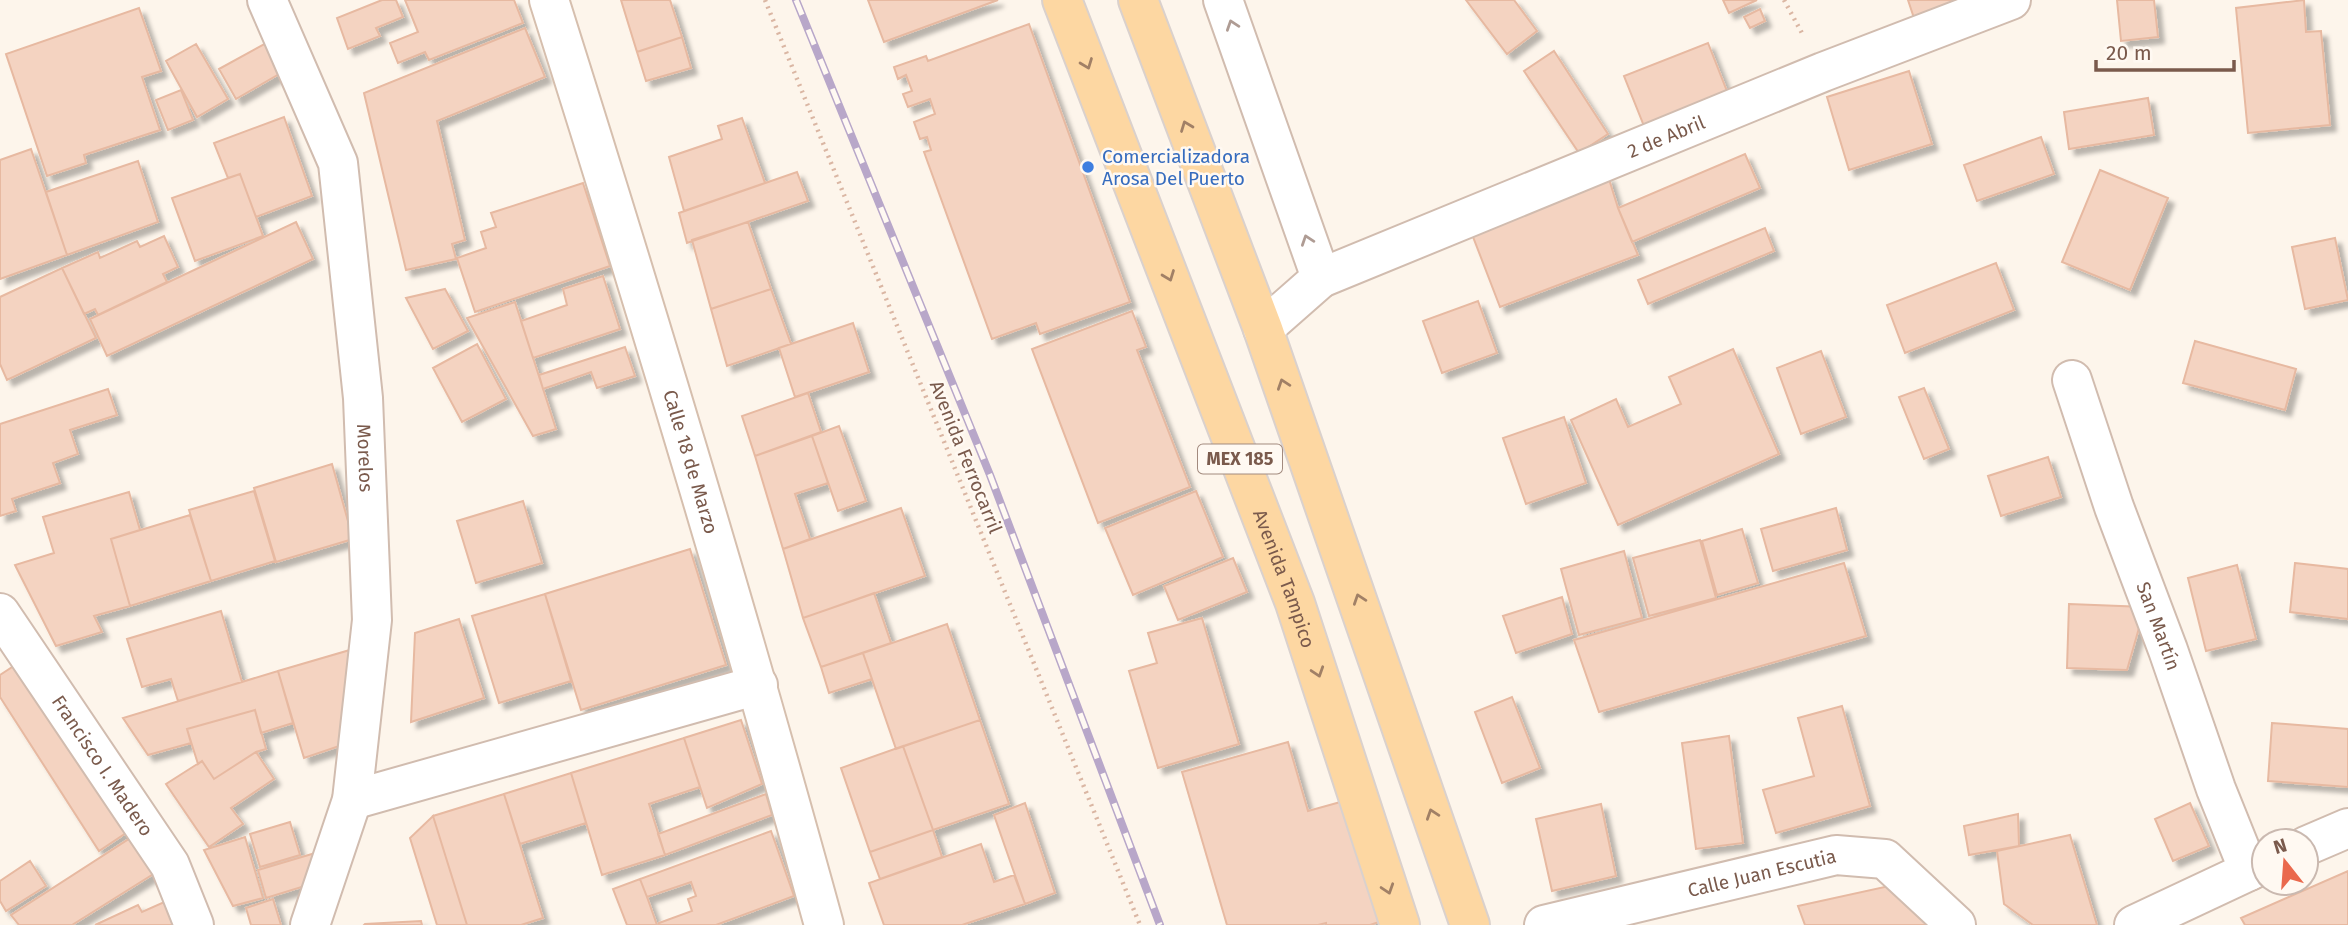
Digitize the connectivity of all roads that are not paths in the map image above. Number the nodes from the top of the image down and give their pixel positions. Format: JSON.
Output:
{"nodes":[{"id":1,"x":267,"y":0,"type":"edge"},
{"id":2,"x":549,"y":0,"type":"edge"},
{"id":3,"x":1062,"y":0,"type":"edge"},
{"id":4,"x":1138,"y":0,"type":"edge"},
{"id":5,"x":1223,"y":0,"type":"edge"},
{"id":6,"x":2011,"y":0,"type":"edge"},
{"id":7,"x":1321,"y":278,"type":"junction"},
{"id":8,"x":1263,"y":329,"type":"junction"},
{"id":9,"x":2072,"y":380,"type":"dead end"},
{"id":10,"x":3,"y":622,"type":"edge"},
{"id":11,"x":758,"y":685,"type":"junction"},
{"id":12,"x":352,"y":800,"type":"junction"},
{"id":13,"x":2348,"y":828,"type":"edge"},
{"id":14,"x":2320,"y":840,"type":"edge"},
{"id":15,"x":2250,"y":854,"type":"edge"},
{"id":16,"x":2250,"y":870,"type":"edge"},
{"id":17,"x":194,"y":925,"type":"edge"},
{"id":18,"x":310,"y":925,"type":"edge"},
{"id":19,"x":824,"y":925,"type":"edge"},
{"id":20,"x":1400,"y":925,"type":"edge"},
{"id":21,"x":1470,"y":925,"type":"edge"},
{"id":22,"x":1544,"y":925,"type":"edge"},
{"id":23,"x":1956,"y":925,"type":"edge"},
{"id":24,"x":2134,"y":925,"type":"edge"}],
"edges":[{"from":1,"to":12,"type":"street","name":"Morelos"},
{"from":2,"to":11,"type":"street","name":"Calle 18 de Marzo"},
{"from":3,"to":20,"type":"main road","name":"Avenida Tampico","number":"MEX 185","one_way":true},
{"from":8,"to":4,"type":"main road","number":"MEX 185","one_way":true},
{"from":7,"to":5,"type":"street","one_way":true},
{"from":6,"to":7,"type":"street","name":"2 de Abril"},
{"from":7,"to":8,"type":"street","name":"2 de Abril"},
{"from":21,"to":8,"type":"main road","number":"MEX 185","one_way":true},
{"from":9,"to":15,"type":"street","name":"San Martín"},
{"from":10,"to":17,"type":"street","name":"Francisco I. Madero"},
{"from":11,"to":12,"type":"street"},
{"from":11,"to":19,"type":"street","name":"Calle 18 de Marzo"},
{"from":12,"to":18,"type":"street","name":"Morelos"},
{"from":13,"to":14,"type":"street"},
{"from":16,"to":24,"type":"street"},
{"from":22,"to":23,"type":"street","name":"Calle Juan Escutia"}]}
